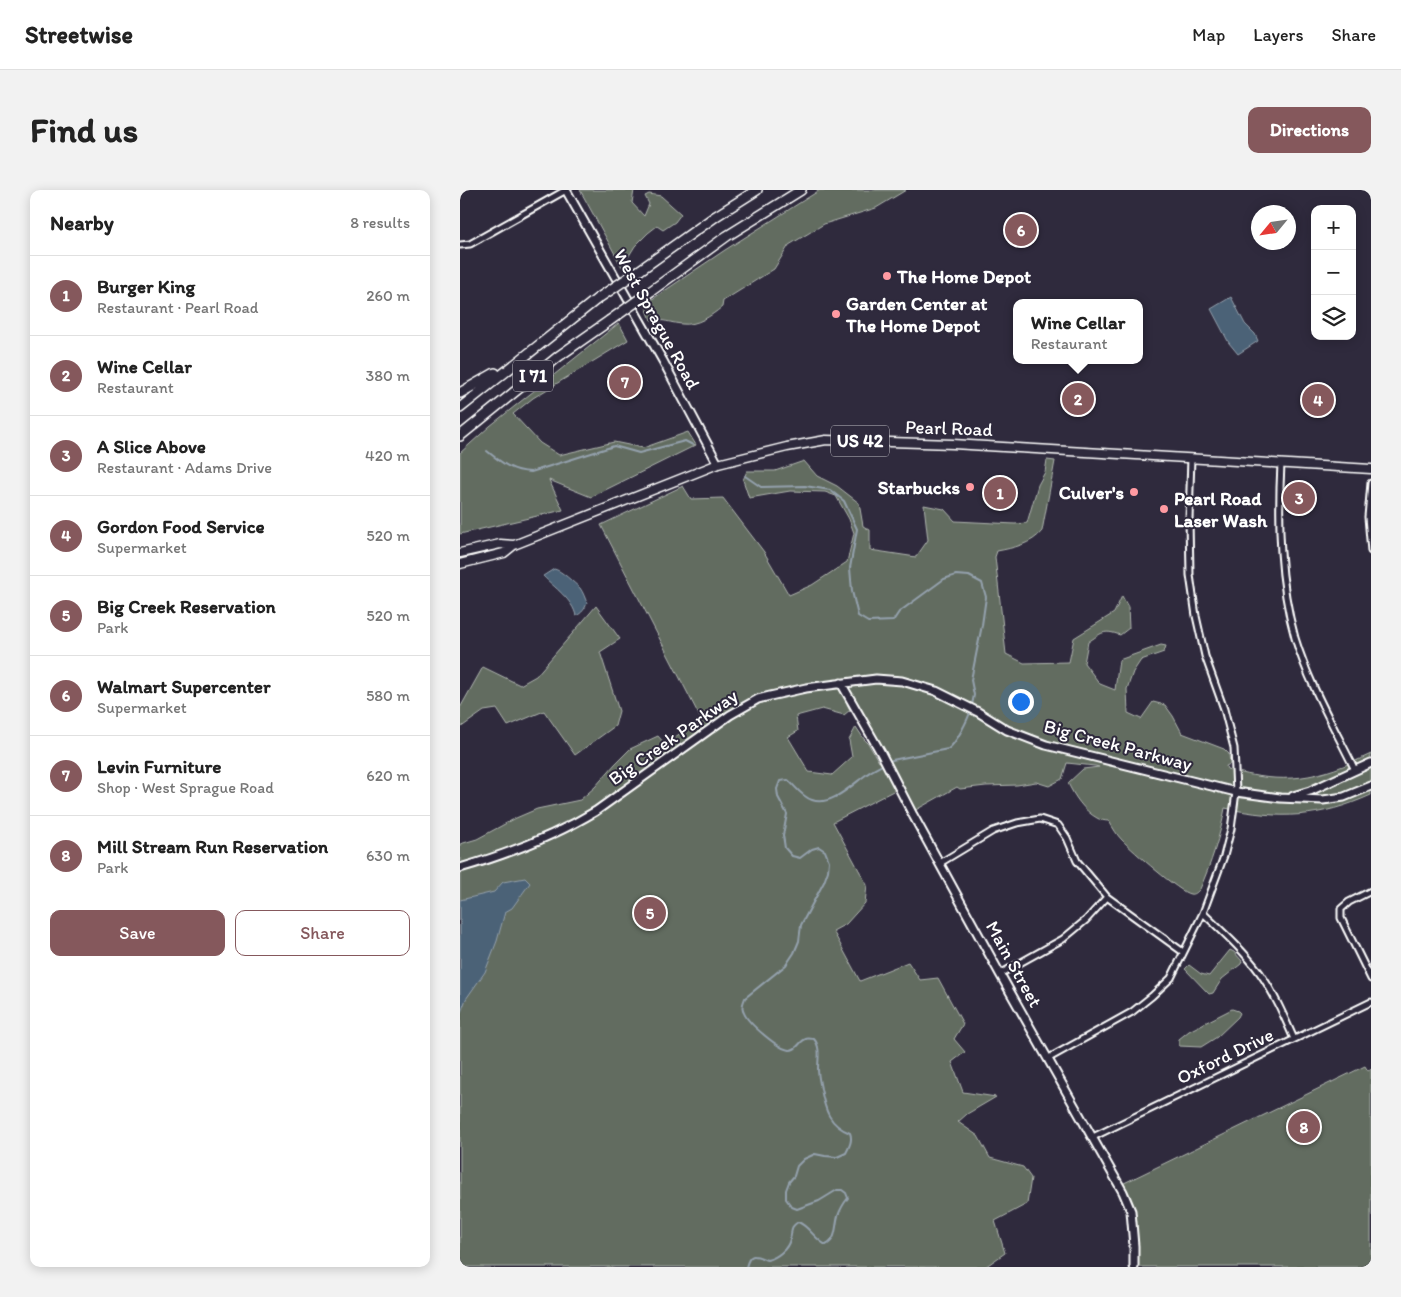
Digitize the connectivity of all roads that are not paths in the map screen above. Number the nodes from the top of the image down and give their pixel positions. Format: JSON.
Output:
{"nodes":[{"id":1,"x":566,"y":190,"type":"edge"},
{"id":2,"x":757,"y":190,"type":"edge"},
{"id":3,"x":802,"y":190,"type":"edge"},
{"id":4,"x":460,"y":245,"type":"edge"},
{"id":5,"x":519,"y":360,"type":"junction"},
{"id":6,"x":460,"y":393,"type":"edge"},
{"id":7,"x":460,"y":408,"type":"edge"},
{"id":8,"x":460,"y":436,"type":"edge"},
{"id":9,"x":1191,"y":458,"type":"junction"},
{"id":10,"x":1281,"y":463,"type":"junction"},
{"id":11,"x":718,"y":464,"type":"junction"},
{"id":12,"x":1371,"y":469,"type":"edge"},
{"id":13,"x":1371,"y":483,"type":"edge"},
{"id":14,"x":514,"y":545,"type":"junction"},
{"id":15,"x":1371,"y":551,"type":"edge"},
{"id":16,"x":460,"y":553,"type":"edge"},
{"id":17,"x":460,"y":564,"type":"edge"},
{"id":18,"x":841,"y":683,"type":"junction"},
{"id":19,"x":1371,"y":762,"type":"edge"},
{"id":20,"x":1355,"y":770,"type":"junction"},
{"id":21,"x":1371,"y":786,"type":"edge"},
{"id":22,"x":1236,"y":792,"type":"junction"},
{"id":23,"x":1288,"y":798,"type":"junction"},
{"id":24,"x":940,"y":863,"type":"junction"},
{"id":25,"x":460,"y":868,"type":"edge"},
{"id":26,"x":1371,"y":891,"type":"edge"},
{"id":27,"x":1107,"y":897,"type":"junction"},
{"id":28,"x":1204,"y":914,"type":"junction"},
{"id":29,"x":1183,"y":952,"type":"junction"},
{"id":30,"x":1000,"y":974,"type":"junction"},
{"id":31,"x":1371,"y":979,"type":"edge"},
{"id":32,"x":1371,"y":1002,"type":"edge"},
{"id":33,"x":1294,"y":1039,"type":"junction"},
{"id":34,"x":1049,"y":1058,"type":"junction"},
{"id":35,"x":1093,"y":1137,"type":"junction"},
{"id":36,"x":1134,"y":1267,"type":"edge"}],
"edges":[{"from":1,"to":4,"type":"street"},
{"from":1,"to":11,"type":"street","name":"West Sprague Road"},
{"from":2,"to":5,"type":"highway","number":"I 71","bridge":true},
{"from":3,"to":8,"type":"highway","number":"I 71","bridge":true},
{"from":5,"to":6,"type":"highway"},
{"from":5,"to":7,"type":"highway","number":"I 71"},
{"from":9,"to":10,"type":"main road","name":"Pearl Road","number":"US 42"},
{"from":9,"to":11,"type":"main road","name":"Pearl Road","number":"US 42"},
{"from":9,"to":22,"type":"street"},
{"from":10,"to":12,"type":"main road","name":"Pearl Road","number":"US 42"},
{"from":10,"to":20,"type":"street"},
{"from":11,"to":14,"type":"main road","name":"Pearl Road","number":"US 42"},
{"from":13,"to":15,"type":"street"},
{"from":14,"to":16,"type":"main road","name":"Pearl Road","number":"US 42"},
{"from":14,"to":17,"type":"main road","name":"Pearl Road","number":"US 42"},
{"from":18,"to":22,"type":"street","name":"Big Creek Parkway"},
{"from":18,"to":24,"type":"street","name":"Main Street"},
{"from":18,"to":25,"type":"street","name":"Big Creek Parkway"},
{"from":19,"to":20,"type":"street","name":"Big Creek Parkway"},
{"from":20,"to":23,"type":"street","name":"Big Creek Parkway"},
{"from":21,"to":23,"type":"street","name":"Big Creek Parkway"},
{"from":22,"to":23,"type":"street","name":"Big Creek Parkway"},
{"from":22,"to":28,"type":"street"},
{"from":24,"to":27,"type":"street"},
{"from":24,"to":30,"type":"street","name":"Main Street"},
{"from":26,"to":31,"type":"street"},
{"from":27,"to":29,"type":"street"},
{"from":27,"to":30,"type":"street"},
{"from":28,"to":29,"type":"street"},
{"from":28,"to":33,"type":"street"},
{"from":29,"to":34,"type":"street"},
{"from":30,"to":34,"type":"street","name":"Main Street"},
{"from":32,"to":33,"type":"street","name":"Oxford Drive"},
{"from":33,"to":35,"type":"street","name":"Oxford Drive"},
{"from":34,"to":35,"type":"street","name":"Main Street"},
{"from":35,"to":36,"type":"street","name":"Main Street"}]}
